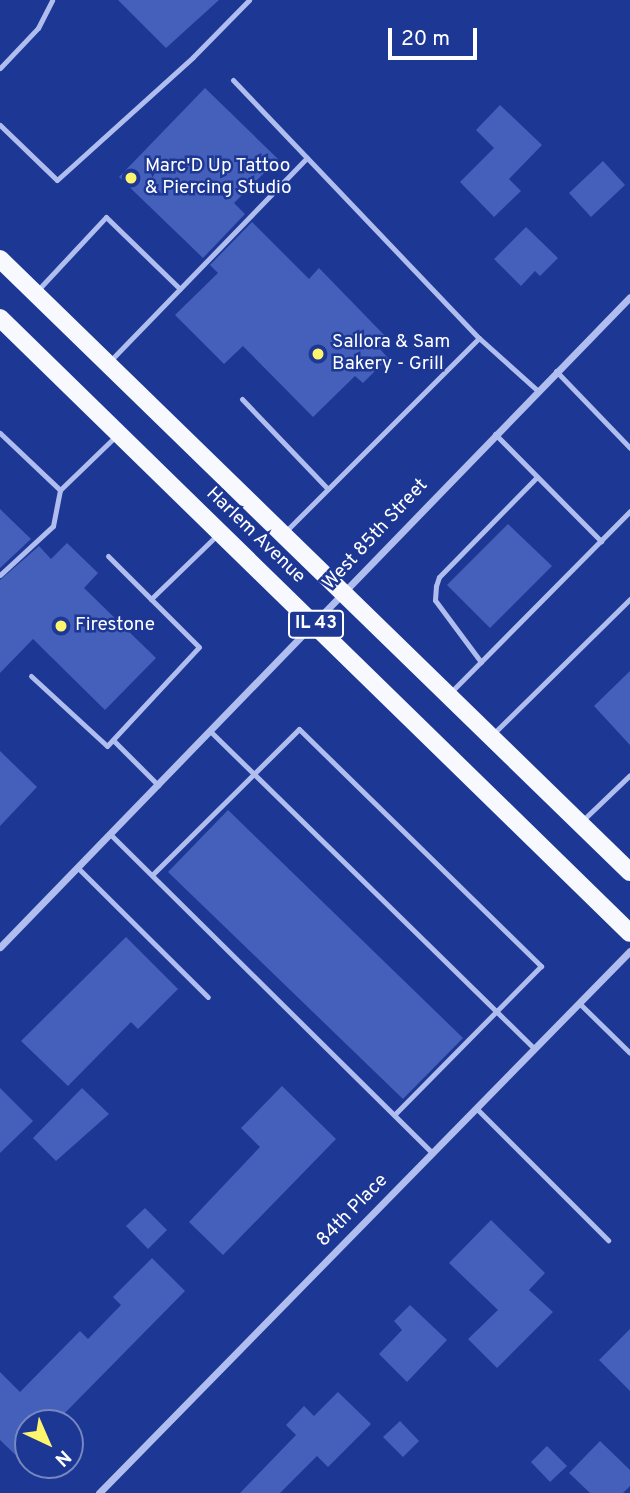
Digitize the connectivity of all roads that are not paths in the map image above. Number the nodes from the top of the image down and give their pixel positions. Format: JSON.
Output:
{"nodes":[{"id":1,"x":52,"y":0,"type":"edge"},
{"id":2,"x":249,"y":0,"type":"edge"},
{"id":3,"x":0,"y":68,"type":"edge"},
{"id":4,"x":233,"y":80,"type":"dead end"},
{"id":5,"x":0,"y":125,"type":"edge"},
{"id":6,"x":307,"y":158,"type":"junction"},
{"id":7,"x":0,"y":259,"type":"edge"},
{"id":8,"x":180,"y":289,"type":"junction"},
{"id":9,"x":35,"y":293,"type":"junction"},
{"id":10,"x":630,"y":297,"type":"edge"},
{"id":11,"x":0,"y":318,"type":"edge"},
{"id":12,"x":478,"y":338,"type":"junction"},
{"id":13,"x":108,"y":363,"type":"junction"},
{"id":14,"x":556,"y":371,"type":"junction"},
{"id":15,"x":537,"y":390,"type":"junction"},
{"id":16,"x":242,"y":399,"type":"dead end"},
{"id":17,"x":0,"y":433,"type":"edge"},
{"id":18,"x":494,"y":433,"type":"junction"},
{"id":19,"x":118,"y":434,"type":"junction"},
{"id":20,"x":630,"y":448,"type":"edge"},
{"id":21,"x":537,"y":477,"type":"junction"},
{"id":22,"x":328,"y":489,"type":"junction"},
{"id":23,"x":60,"y":490,"type":"junction"},
{"id":24,"x":630,"y":511,"type":"edge"},
{"id":25,"x":220,"y":532,"type":"junction"},
{"id":26,"x":283,"y":534,"type":"junction"},
{"id":27,"x":601,"y":541,"type":"junction"},
{"id":28,"x":108,"y":556,"type":"dead end"},
{"id":29,"x":0,"y":575,"type":"edge"},
{"id":30,"x":344,"y":593,"type":"junction"},
{"id":31,"x":152,"y":599,"type":"junction"},
{"id":32,"x":630,"y":599,"type":"edge"},
{"id":33,"x":315,"y":623,"type":"junction"},
{"id":34,"x":481,"y":662,"type":"junction"},
{"id":35,"x":31,"y":676,"type":"dead end"},
{"id":36,"x":448,"y":695,"type":"junction"},
{"id":37,"x":210,"y":731,"type":"junction"},
{"id":38,"x":491,"y":737,"type":"junction"},
{"id":39,"x":113,"y":740,"type":"junction"},
{"id":40,"x":253,"y":773,"type":"junction"},
{"id":41,"x":629,"y":777,"type":"edge"},
{"id":42,"x":158,"y":785,"type":"junction"},
{"id":43,"x":580,"y":824,"type":"junction"},
{"id":44,"x":110,"y":834,"type":"junction"},
{"id":45,"x":78,"y":867,"type":"junction"},
{"id":46,"x":630,"y":872,"type":"edge"},
{"id":47,"x":152,"y":876,"type":"junction"},
{"id":48,"x":630,"y":933,"type":"edge"},
{"id":49,"x":0,"y":947,"type":"edge"},
{"id":50,"x":630,"y":951,"type":"edge"},
{"id":51,"x":208,"y":997,"type":"dead end"},
{"id":52,"x":579,"y":1003,"type":"junction"},
{"id":53,"x":496,"y":1012,"type":"junction"},
{"id":54,"x":534,"y":1048,"type":"junction"},
{"id":55,"x":630,"y":1053,"type":"edge"},
{"id":56,"x":476,"y":1108,"type":"junction"},
{"id":57,"x":394,"y":1115,"type":"junction"},
{"id":58,"x":432,"y":1153,"type":"junction"},
{"id":59,"x":608,"y":1241,"type":"dead end"},
{"id":60,"x":99,"y":1493,"type":"edge"}],
"edges":[{"from":1,"to":3,"type":"lane"},
{"from":2,"to":5,"type":"lane"},
{"from":4,"to":6,"type":"lane"},
{"from":6,"to":8,"type":"lane"},
{"from":6,"to":12,"type":"lane"},
{"from":7,"to":9,"type":"main road","name":"Harlem Avenue","number":"IL 43"},
{"from":8,"to":9,"type":"lane"},
{"from":8,"to":13,"type":"lane"},
{"from":9,"to":13,"type":"main road","name":"Harlem Avenue","number":"IL 43"},
{"from":10,"to":14,"type":"street","name":"West 85th Street"},
{"from":11,"to":19,"type":"main road","name":"Harlem Avenue","number":"IL 43"},
{"from":12,"to":15,"type":"lane"},
{"from":12,"to":22,"type":"lane"},
{"from":13,"to":26,"type":"main road","name":"Harlem Avenue","number":"IL 43"},
{"from":14,"to":15,"type":"street","name":"West 85th Street"},
{"from":14,"to":20,"type":"lane"},
{"from":15,"to":18,"type":"street","name":"West 85th Street"},
{"from":16,"to":22,"type":"lane"},
{"from":17,"to":23,"type":"lane"},
{"from":18,"to":21,"type":"lane"},
{"from":18,"to":30,"type":"street","name":"West 85th Street"},
{"from":19,"to":23,"type":"lane"},
{"from":19,"to":25,"type":"main road","name":"Harlem Avenue","number":"IL 43"},
{"from":21,"to":27,"type":"lane"},
{"from":21,"to":34,"type":"lane"},
{"from":22,"to":26,"type":"lane"},
{"from":23,"to":29,"type":"lane"},
{"from":24,"to":27,"type":"lane"},
{"from":25,"to":31,"type":"lane"},
{"from":25,"to":33,"type":"main road","name":"Harlem Avenue","number":"IL 43"},
{"from":26,"to":30,"type":"main road","name":"Harlem Avenue","number":"IL 43"},
{"from":27,"to":34,"type":"lane"},
{"from":28,"to":31,"type":"lane"},
{"from":30,"to":33,"type":"street","name":"West 85th Street"},
{"from":30,"to":36,"type":"main road","name":"Harlem Avenue","number":"IL 43"},
{"from":31,"to":39,"type":"lane"},
{"from":32,"to":38,"type":"lane"},
{"from":33,"to":37,"type":"street","name":"West 85th Street"},
{"from":33,"to":48,"type":"main road","name":"Harlem Avenue","number":"IL 43"},
{"from":34,"to":36,"type":"lane"},
{"from":35,"to":39,"type":"lane"},
{"from":36,"to":38,"type":"main road","name":"Harlem Avenue","number":"IL 43"},
{"from":37,"to":40,"type":"lane"},
{"from":37,"to":42,"type":"street","name":"West 85th Street"},
{"from":38,"to":43,"type":"main road","name":"Harlem Avenue","number":"IL 43"},
{"from":39,"to":42,"type":"lane"},
{"from":40,"to":47,"type":"lane"},
{"from":40,"to":53,"type":"lane"},
{"from":40,"to":53,"type":"lane"},
{"from":41,"to":43,"type":"lane"},
{"from":42,"to":44,"type":"street","name":"West 85th Street"},
{"from":43,"to":46,"type":"main road","name":"Harlem Avenue","number":"IL 43"},
{"from":44,"to":45,"type":"street","name":"West 85th Street"},
{"from":44,"to":47,"type":"lane"},
{"from":45,"to":49,"type":"street","name":"West 85th Street"},
{"from":45,"to":51,"type":"lane"},
{"from":47,"to":57,"type":"lane"},
{"from":50,"to":52,"type":"street","name":"84th Place"},
{"from":52,"to":54,"type":"street","name":"84th Place"},
{"from":52,"to":55,"type":"lane"},
{"from":53,"to":54,"type":"lane"},
{"from":53,"to":57,"type":"lane"},
{"from":54,"to":56,"type":"street","name":"84th Place"},
{"from":56,"to":58,"type":"street","name":"84th Place"},
{"from":56,"to":59,"type":"lane"},
{"from":57,"to":58,"type":"lane"},
{"from":58,"to":60,"type":"street","name":"84th Place"}]}
